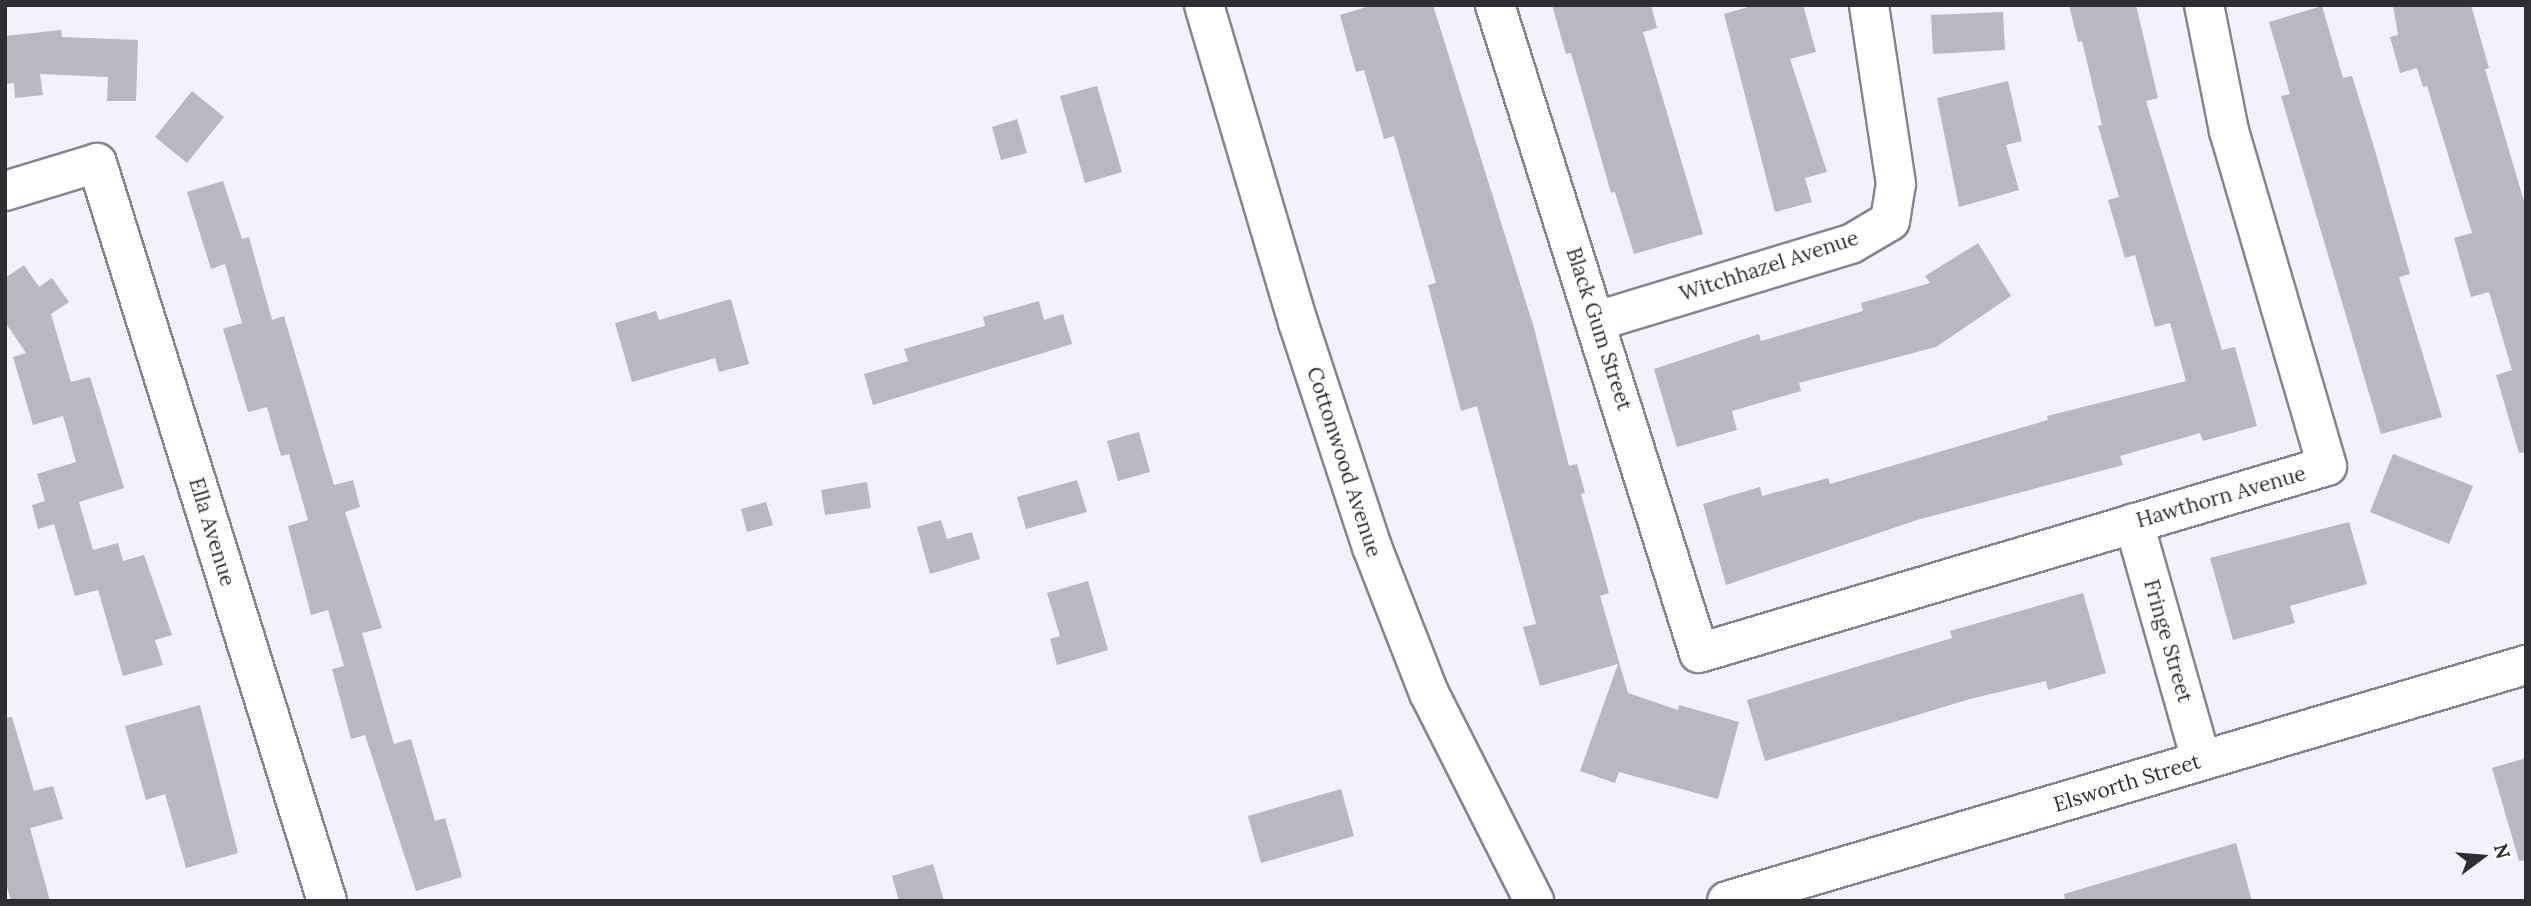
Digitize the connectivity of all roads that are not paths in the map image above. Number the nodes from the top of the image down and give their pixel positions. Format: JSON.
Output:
{"nodes":[{"id":1,"x":1203,"y":5,"type":"edge"},
{"id":2,"x":1495,"y":5,"type":"edge"},
{"id":3,"x":1869,"y":5,"type":"edge"},
{"id":4,"x":2204,"y":5,"type":"edge"},
{"id":5,"x":5,"y":191,"type":"edge"},
{"id":6,"x":1597,"y":321,"type":"junction"},
{"id":7,"x":2134,"y":523,"type":"junction"},
{"id":8,"x":1699,"y":653,"type":"joint"},
{"id":9,"x":2526,"y":665,"type":"edge"},
{"id":10,"x":2201,"y":760,"type":"junction"},
{"id":11,"x":327,"y":901,"type":"edge"},
{"id":12,"x":1534,"y":901,"type":"edge"},
{"id":13,"x":1727,"y":901,"type":"edge"}],
"edges":[{"from":1,"to":12,"type":"street","name":"Cottonwood Avenue"},
{"from":2,"to":6,"type":"street","name":"Black Gum Street"},
{"from":3,"to":6,"type":"street","name":"Witchhazel Avenue"},
{"from":4,"to":7,"type":"street","name":"Hawthorn Avenue"},
{"from":5,"to":11,"type":"street","name":"Ella Avenue"},
{"from":6,"to":8,"type":"street","name":"Black Gum Street"},
{"from":7,"to":8,"type":"street","name":"Hawthorn Avenue"},
{"from":7,"to":10,"type":"street","name":"Fringe Street"},
{"from":9,"to":10,"type":"street","name":"Elsworth Street"},
{"from":10,"to":13,"type":"street","name":"Elsworth Street"}]}
